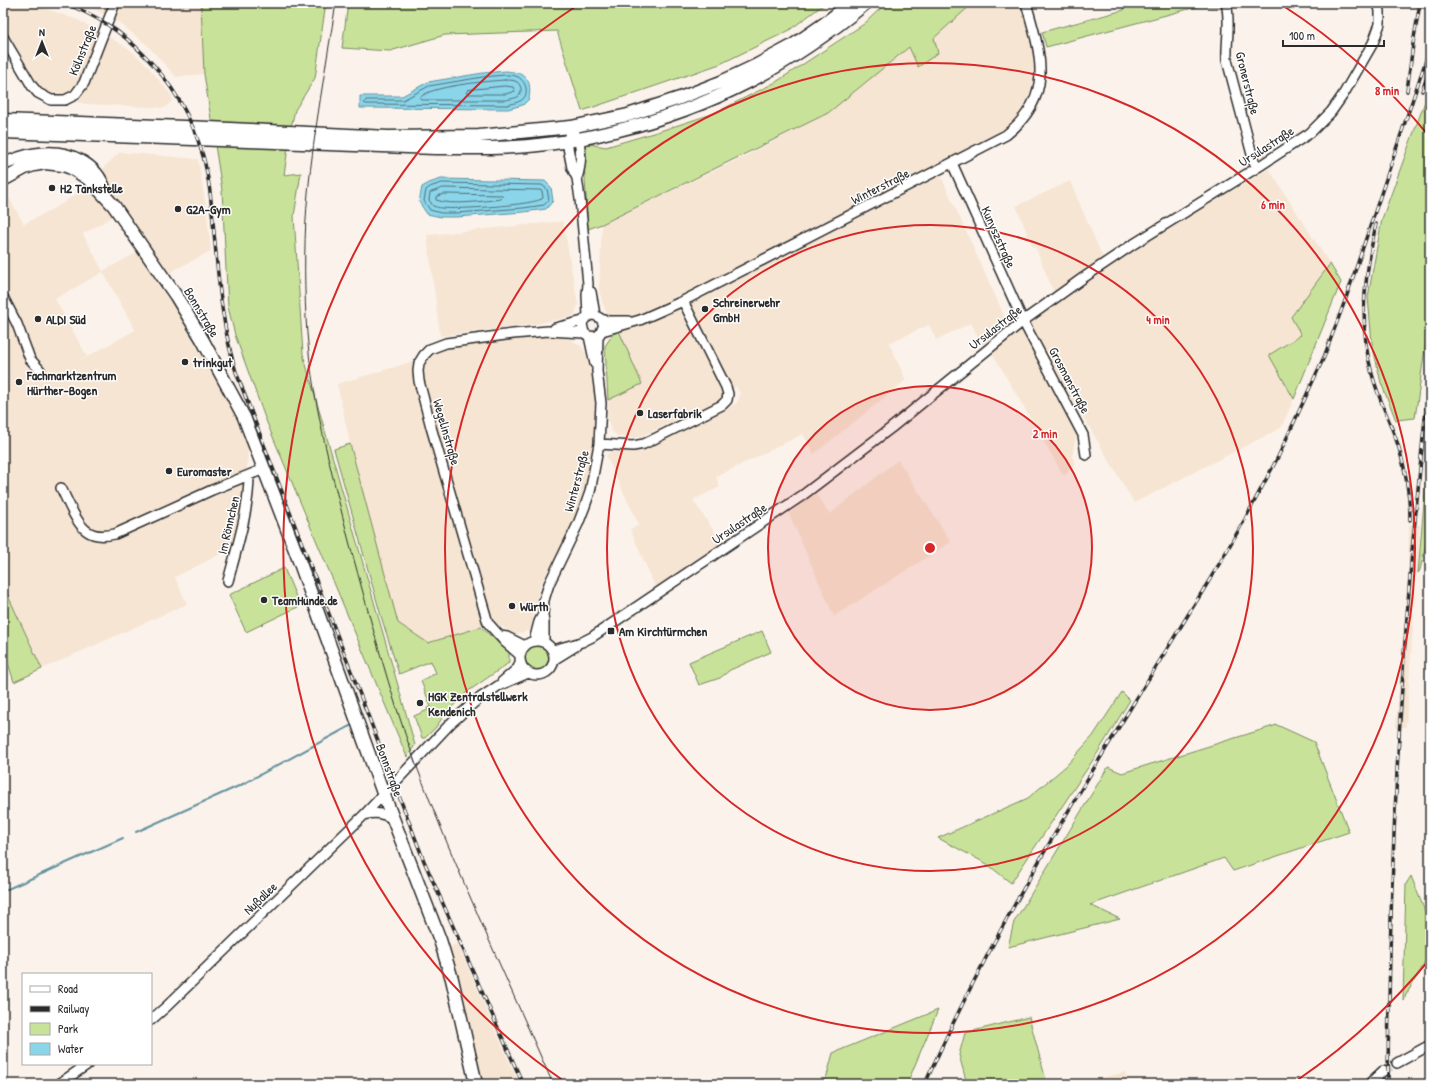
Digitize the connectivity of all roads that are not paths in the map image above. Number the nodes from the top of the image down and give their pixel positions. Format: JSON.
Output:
{"nodes":[{"id":1,"x":115,"y":3,"type":"edge"},
{"id":2,"x":851,"y":3,"type":"edge"},
{"id":3,"x":866,"y":3,"type":"edge"},
{"id":4,"x":1026,"y":3,"type":"edge"},
{"id":5,"x":1226,"y":3,"type":"edge"},
{"id":6,"x":1378,"y":3,"type":"edge"},
{"id":7,"x":3,"y":37,"type":"edge"},
{"id":8,"x":3,"y":120,"type":"edge"},
{"id":9,"x":571,"y":127,"type":"junction"},
{"id":10,"x":3,"y":132,"type":"edge"},
{"id":11,"x":573,"y":140,"type":"junction"},
{"id":12,"x":952,"y":163,"type":"junction"},
{"id":13,"x":3,"y":164,"type":"edge"},
{"id":14,"x":1258,"y":167,"type":"junction"},
{"id":15,"x":3,"y":180,"type":"edge"},
{"id":16,"x":108,"y":198,"type":"junction"},
{"id":17,"x":3,"y":297,"type":"edge"},
{"id":18,"x":683,"y":301,"type":"junction"},
{"id":19,"x":592,"y":318,"type":"junction"},
{"id":20,"x":1023,"y":320,"type":"junction"},
{"id":21,"x":634,"y":321,"type":"junction"},
{"id":22,"x":548,"y":331,"type":"junction"},
{"id":23,"x":593,"y":334,"type":"junction"},
{"id":24,"x":40,"y":370,"type":"dead end"},
{"id":25,"x":599,"y":444,"type":"junction"},
{"id":26,"x":1086,"y":454,"type":"dead end"},
{"id":27,"x":264,"y":470,"type":"junction"},
{"id":28,"x":249,"y":475,"type":"junction"},
{"id":29,"x":61,"y":488,"type":"dead end"},
{"id":30,"x":228,"y":581,"type":"dead end"},
{"id":31,"x":543,"y":614,"type":"junction"},
{"id":32,"x":500,"y":636,"type":"junction"},
{"id":33,"x":534,"y":641,"type":"junction"},
{"id":34,"x":544,"y":642,"type":"junction"},
{"id":35,"x":525,"y":646,"type":"junction"},
{"id":36,"x":554,"y":655,"type":"junction"},
{"id":37,"x":520,"y":659,"type":"junction"},
{"id":38,"x":528,"y":673,"type":"junction"},
{"id":39,"x":498,"y":686,"type":"junction"},
{"id":40,"x":384,"y":793,"type":"junction"},
{"id":41,"x":364,"y":815,"type":"junction"},
{"id":42,"x":393,"y":818,"type":"junction"},
{"id":43,"x":152,"y":1019,"type":"edge"},
{"id":44,"x":1430,"y":1045,"type":"edge"},
{"id":45,"x":1397,"y":1063,"type":"tunnel mouth"},
{"id":46,"x":87,"y":1065,"type":"edge"},
{"id":47,"x":1383,"y":1071,"type":"tunnel mouth"},
{"id":48,"x":59,"y":1084,"type":"edge"},
{"id":49,"x":476,"y":1084,"type":"edge"},
{"id":50,"x":1369,"y":1084,"type":"edge"}],
"edges":[{"from":1,"to":7,"type":"street","name":"Kölnstraße"},
{"from":2,"to":9,"type":"main road"},
{"from":3,"to":11,"type":"main road"},
{"from":4,"to":12,"type":"street","name":"Winterstraße"},
{"from":5,"to":14,"type":"street","name":"Gronerstraße"},
{"from":6,"to":14,"type":"street","name":"Ursulastraße"},
{"from":8,"to":9,"type":"main road"},
{"from":9,"to":11,"type":"street"},
{"from":10,"to":11,"type":"main road"},
{"from":11,"to":19,"type":"street"},
{"from":12,"to":18,"type":"street","name":"Winterstraße"},
{"from":12,"to":20,"type":"street","name":"Kunyszstraße"},
{"from":13,"to":16,"type":"main road"},
{"from":14,"to":20,"type":"street","name":"Ursulastraße"},
{"from":15,"to":16,"type":"main road"},
{"from":16,"to":27,"type":"main road","name":"Bonnstraße"},
{"from":17,"to":24,"type":"street"},
{"from":18,"to":21,"type":"street","name":"Winterstraße"},
{"from":18,"to":25,"type":"street"},
{"from":19,"to":21,"type":"street","name":"Winterstraße"},
{"from":19,"to":22,"type":"street","name":"Wegelinstraße"},
{"from":19,"to":23,"type":"street"},
{"from":19,"to":23,"type":"street"},
{"from":20,"to":26,"type":"street","name":"Grosmanstraße"},
{"from":20,"to":36,"type":"street","name":"Ursulastraße"},
{"from":21,"to":23,"type":"street","name":"Winterstraße"},
{"from":22,"to":23,"type":"street","name":"Wegelinstraße"},
{"from":22,"to":32,"type":"street","name":"Wegelinstraße"},
{"from":23,"to":25,"type":"street","name":"Winterstraße"},
{"from":25,"to":31,"type":"street","name":"Winterstraße"},
{"from":27,"to":28,"type":"street"},
{"from":27,"to":40,"type":"main road","name":"Bonnstraße"},
{"from":28,"to":29,"type":"street"},
{"from":28,"to":30,"type":"street","name":"Im Rönnchen"},
{"from":31,"to":33,"type":"street","name":"Winterstraße"},
{"from":31,"to":34,"type":"street","name":"Winterstraße"},
{"from":32,"to":35,"type":"street"},
{"from":32,"to":37,"type":"street","name":"Wegelinstraße"},
{"from":33,"to":34,"type":"street"},
{"from":33,"to":35,"type":"street"},
{"from":34,"to":36,"type":"street"},
{"from":35,"to":37,"type":"street"},
{"from":36,"to":38,"type":"street"},
{"from":37,"to":38,"type":"street"},
{"from":37,"to":39,"type":"street"},
{"from":38,"to":39,"type":"street"},
{"from":39,"to":40,"type":"street"},
{"from":40,"to":41,"type":"street","name":"Nußallee"},
{"from":40,"to":42,"type":"main road","name":"Bonnstraße"},
{"from":41,"to":42,"type":"street"},
{"from":41,"to":43,"type":"street","name":"Nußallee"},
{"from":42,"to":49,"type":"main road","name":"Bonnstraße"},
{"from":44,"to":45,"type":"street"},
{"from":46,"to":48,"type":"street"},
{"from":47,"to":50,"type":"street"}]}
